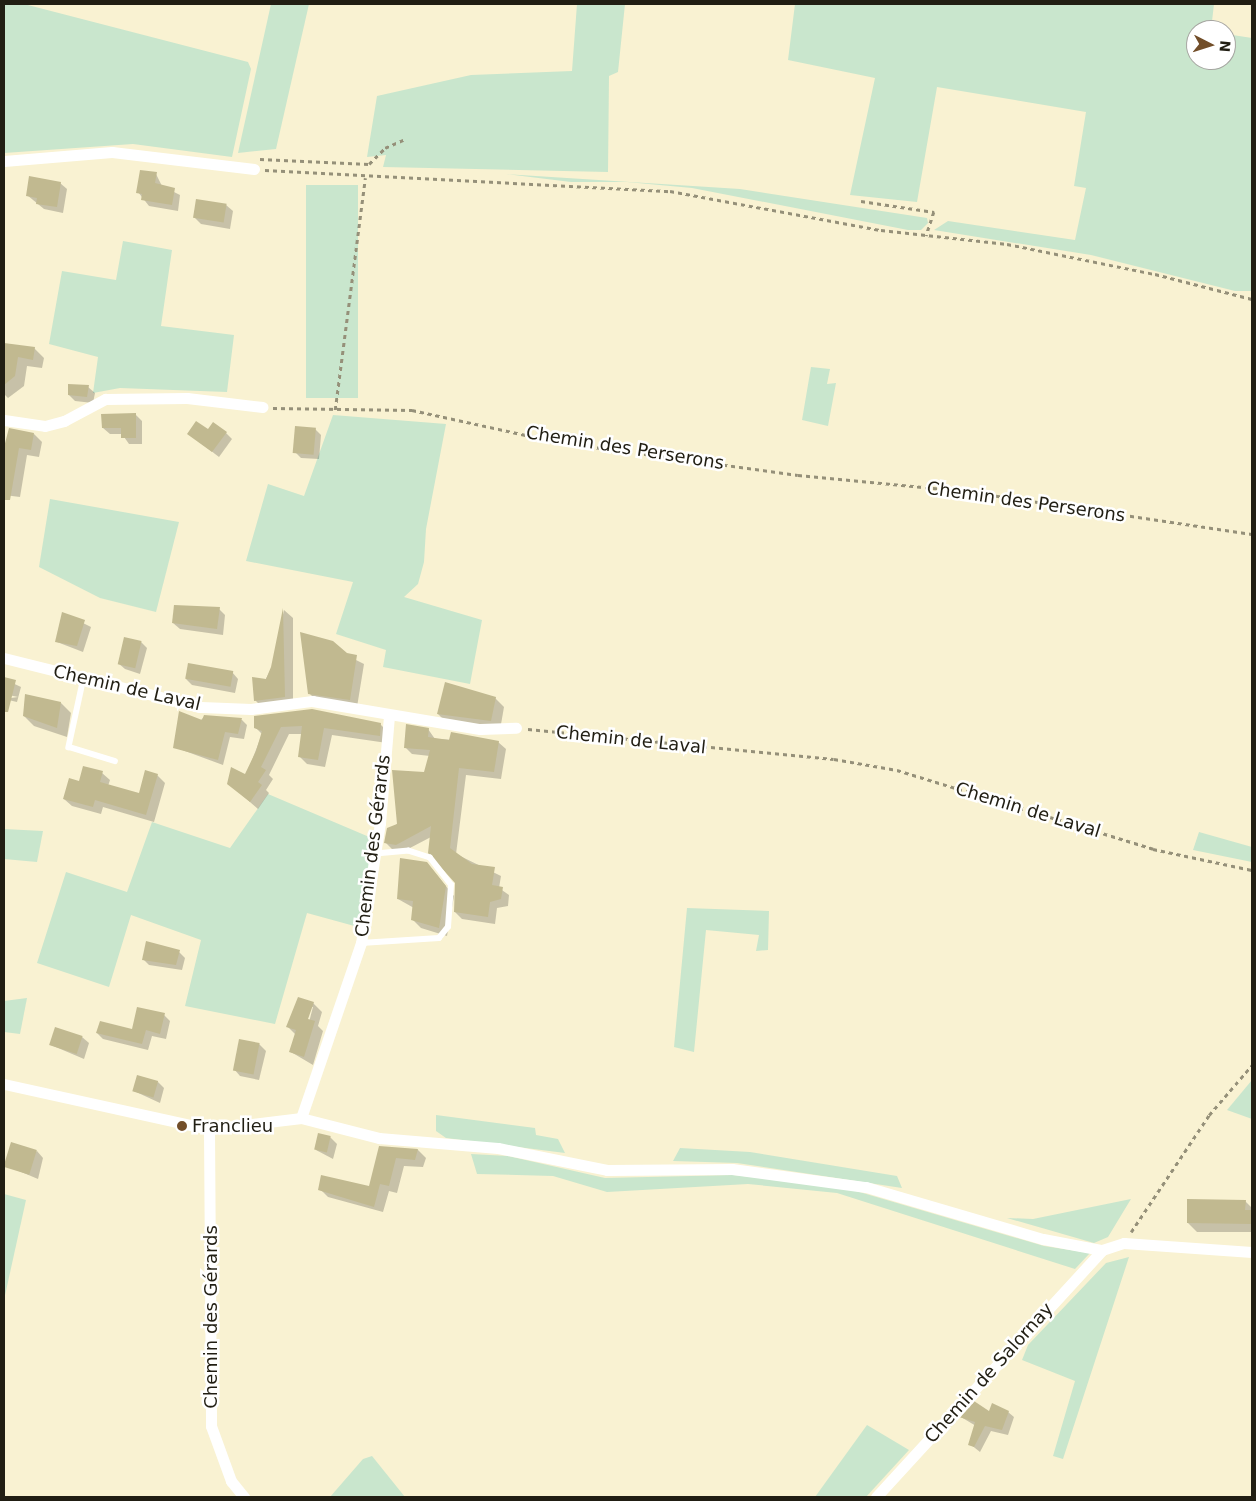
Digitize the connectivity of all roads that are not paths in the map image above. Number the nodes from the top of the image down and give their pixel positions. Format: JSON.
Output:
{"nodes":[{"id":1,"x":4,"y":161,"type":"edge"},
{"id":2,"x":254,"y":169,"type":"road end"},
{"id":3,"x":262,"y":407,"type":"road end"},
{"id":4,"x":4,"y":420,"type":"edge"},
{"id":5,"x":4,"y":658,"type":"edge"},
{"id":6,"x":84,"y":678,"type":"junction"},
{"id":7,"x":389,"y":715,"type":"junction"},
{"id":8,"x":516,"y":728,"type":"road end"},
{"id":9,"x":115,"y":762,"type":"dead end"},
{"id":10,"x":376,"y":854,"type":"junction"},
{"id":11,"x":361,"y":943,"type":"junction"},
{"id":12,"x":4,"y":1084,"type":"edge"},
{"id":13,"x":301,"y":1118,"type":"junction"},
{"id":14,"x":209,"y":1129,"type":"junction"},
{"id":15,"x":1102,"y":1250,"type":"junction"},
{"id":16,"x":1252,"y":1252,"type":"edge"},
{"id":17,"x":244,"y":1497,"type":"edge"},
{"id":18,"x":876,"y":1497,"type":"edge"}],
"edges":[{"from":1,"to":2,"type":"street"},
{"from":3,"to":4,"type":"street"},
{"from":5,"to":6,"type":"street","name":"Chemin de Laval"},
{"from":6,"to":7,"type":"street","name":"Chemin de Laval"},
{"from":6,"to":9,"type":"lane"},
{"from":7,"to":8,"type":"street","name":"Chemin de Laval"},
{"from":7,"to":10,"type":"street","name":"Chemin des Gérards"},
{"from":10,"to":11,"type":"street","name":"Chemin des Gérards"},
{"from":10,"to":11,"type":"lane"},
{"from":11,"to":13,"type":"street","name":"Chemin des Gérards"},
{"from":12,"to":14,"type":"street"},
{"from":13,"to":14,"type":"street"},
{"from":13,"to":15,"type":"street"},
{"from":14,"to":17,"type":"street","name":"Chemin des Gérards"},
{"from":15,"to":16,"type":"street"},
{"from":15,"to":18,"type":"street","name":"Chemin de Salornay"}]}
